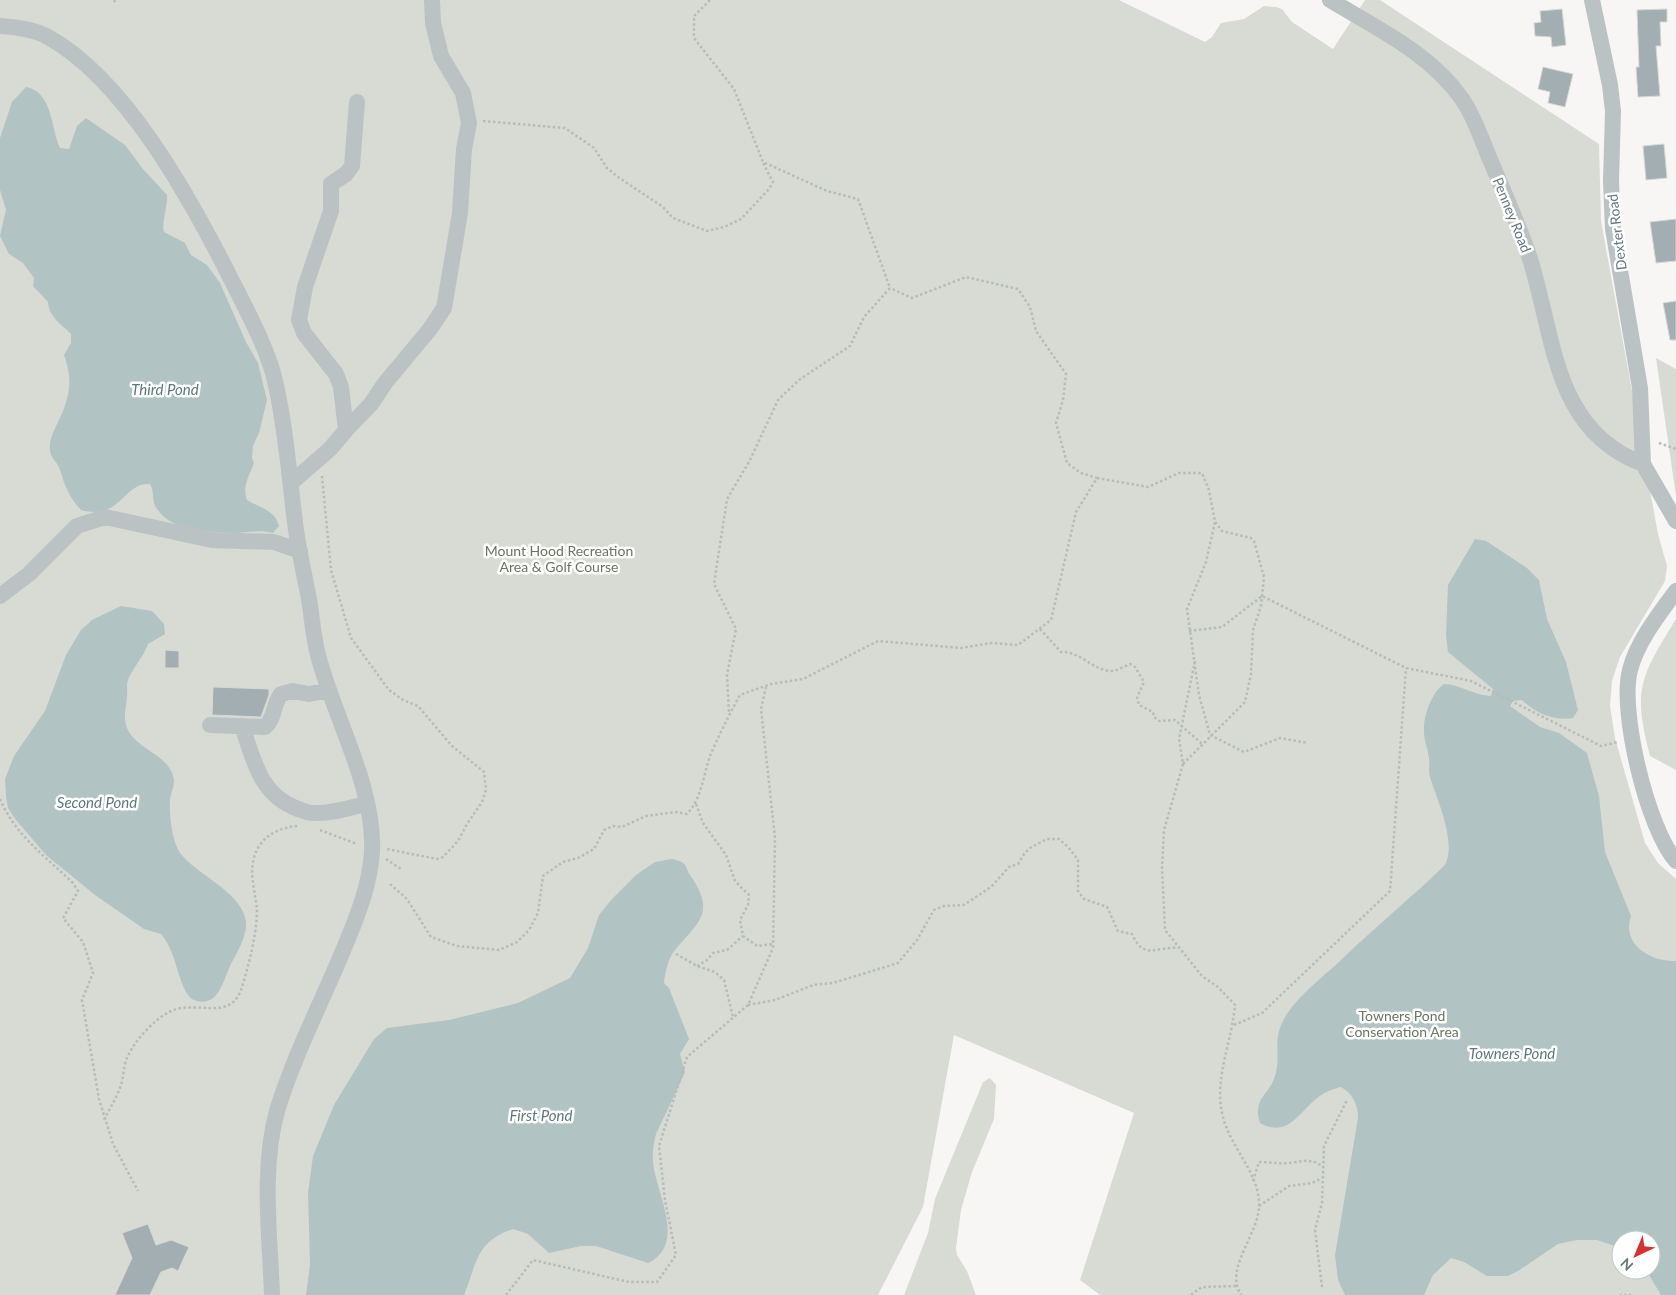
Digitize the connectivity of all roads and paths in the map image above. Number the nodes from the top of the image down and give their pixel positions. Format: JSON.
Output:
{"nodes":[{"id":1,"x":114,"y":0,"type":"edge"},
{"id":2,"x":432,"y":0,"type":"edge"},
{"id":3,"x":710,"y":0,"type":"edge"},
{"id":4,"x":1330,"y":0,"type":"edge"},
{"id":5,"x":1592,"y":0,"type":"edge"},
{"id":6,"x":116,"y":4,"type":"dead end"},
{"id":7,"x":0,"y":26,"type":"edge"},
{"id":8,"x":357,"y":102,"type":"dead end"},
{"id":9,"x":503,"y":124,"type":"dead end"},
{"id":10,"x":763,"y":162,"type":"junction"},
{"id":11,"x":890,"y":288,"type":"junction"},
{"id":12,"x":346,"y":430,"type":"junction"},
{"id":13,"x":1643,"y":464,"type":"junction"},
{"id":14,"x":1097,"y":478,"type":"junction"},
{"id":15,"x":291,"y":483,"type":"junction"},
{"id":16,"x":1676,"y":521,"type":"edge"},
{"id":17,"x":1215,"y":522,"type":"junction"},
{"id":18,"x":300,"y":551,"type":"junction"},
{"id":19,"x":1676,"y":591,"type":"edge"},
{"id":20,"x":0,"y":596,"type":"edge"},
{"id":21,"x":1262,"y":596,"type":"junction"},
{"id":22,"x":1040,"y":629,"type":"junction"},
{"id":23,"x":1189,"y":631,"type":"junction"},
{"id":24,"x":1195,"y":661,"type":"junction"},
{"id":25,"x":1406,"y":668,"type":"junction"},
{"id":26,"x":766,"y":686,"type":"junction"},
{"id":27,"x":329,"y":690,"type":"junction"},
{"id":28,"x":729,"y":714,"type":"junction"},
{"id":29,"x":210,"y":725,"type":"dead end"},
{"id":30,"x":242,"y":726,"type":"junction"},
{"id":31,"x":1181,"y":726,"type":"junction"},
{"id":32,"x":1210,"y":736,"type":"junction"},
{"id":33,"x":1308,"y":743,"type":"dead end"},
{"id":34,"x":1202,"y":744,"type":"junction"},
{"id":35,"x":1601,"y":746,"type":"dead end"},
{"id":36,"x":1183,"y":764,"type":"junction"},
{"id":37,"x":0,"y":799,"type":"edge"},
{"id":38,"x":366,"y":804,"type":"junction"},
{"id":39,"x":696,"y":804,"type":"junction"},
{"id":40,"x":379,"y":859,"type":"dead end"},
{"id":41,"x":1676,"y":860,"type":"edge"},
{"id":42,"x":401,"y":869,"type":"dead end"},
{"id":43,"x":390,"y":884,"type":"dead end"},
{"id":44,"x":743,"y":936,"type":"junction"},
{"id":45,"x":773,"y":944,"type":"junction"},
{"id":46,"x":1179,"y":948,"type":"junction"},
{"id":47,"x":676,"y":954,"type":"dead end"},
{"id":48,"x":696,"y":966,"type":"junction"},
{"id":49,"x":748,"y":1006,"type":"junction"},
{"id":50,"x":733,"y":1017,"type":"junction"},
{"id":51,"x":1234,"y":1025,"type":"junction"},
{"id":52,"x":1347,"y":1100,"type":"dead end"},
{"id":53,"x":1323,"y":1167,"type":"junction"},
{"id":54,"x":1322,"y":1178,"type":"junction"},
{"id":55,"x":1253,"y":1182,"type":"junction"},
{"id":56,"x":138,"y":1191,"type":"dead end"},
{"id":57,"x":1259,"y":1206,"type":"junction"},
{"id":58,"x":1236,"y":1286,"type":"junction"},
{"id":59,"x":1322,"y":1287,"type":"dead end"},
{"id":60,"x":272,"y":1295,"type":"edge"},
{"id":61,"x":506,"y":1295,"type":"edge"},
{"id":62,"x":1191,"y":1295,"type":"edge"},
{"id":63,"x":1241,"y":1295,"type":"edge"},
{"id":64,"x":1619,"y":1295,"type":"edge"},
{"id":65,"x":1631,"y":1295,"type":"edge"}],
"edges":[{"from":1,"to":6,"type":"path"},
{"from":2,"to":12,"type":"street"},
{"from":3,"to":10,"type":"path"},
{"from":4,"to":13,"type":"street","name":"Penney Road"},
{"from":5,"to":13,"type":"street","name":"Dexter Road"},
{"from":7,"to":15,"type":"street"},
{"from":8,"to":12,"type":"street"},
{"from":9,"to":10,"type":"path"},
{"from":10,"to":11,"type":"path"},
{"from":11,"to":14,"type":"path"},
{"from":11,"to":28,"type":"path"},
{"from":12,"to":15,"type":"street"},
{"from":13,"to":16,"type":"street"},
{"from":14,"to":17,"type":"path"},
{"from":14,"to":22,"type":"path"},
{"from":15,"to":18,"type":"street"},
{"from":17,"to":21,"type":"path"},
{"from":17,"to":23,"type":"path"},
{"from":18,"to":20,"type":"street"},
{"from":18,"to":27,"type":"street"},
{"from":19,"to":41,"type":"street"},
{"from":21,"to":23,"type":"path"},
{"from":21,"to":25,"type":"path"},
{"from":21,"to":32,"type":"path"},
{"from":22,"to":26,"type":"path"},
{"from":22,"to":31,"type":"path"},
{"from":23,"to":24,"type":"path"},
{"from":24,"to":31,"type":"path"},
{"from":24,"to":32,"type":"path"},
{"from":25,"to":35,"type":"path"},
{"from":25,"to":51,"type":"path"},
{"from":26,"to":28,"type":"path"},
{"from":26,"to":45,"type":"path"},
{"from":27,"to":30,"type":"street"},
{"from":27,"to":38,"type":"street"},
{"from":28,"to":39,"type":"path"},
{"from":29,"to":30,"type":"street"},
{"from":30,"to":38,"type":"street"},
{"from":31,"to":34,"type":"path"},
{"from":31,"to":36,"type":"path"},
{"from":32,"to":33,"type":"path"},
{"from":32,"to":34,"type":"path"},
{"from":34,"to":36,"type":"path"},
{"from":36,"to":46,"type":"path"},
{"from":37,"to":56,"type":"path"},
{"from":38,"to":60,"type":"street"},
{"from":39,"to":43,"type":"path"},
{"from":39,"to":44,"type":"path"},
{"from":40,"to":42,"type":"path"},
{"from":44,"to":45,"type":"path"},
{"from":44,"to":48,"type":"path"},
{"from":45,"to":49,"type":"path"},
{"from":46,"to":49,"type":"path"},
{"from":46,"to":51,"type":"path"},
{"from":47,"to":48,"type":"path"},
{"from":48,"to":50,"type":"path"},
{"from":49,"to":50,"type":"path"},
{"from":50,"to":61,"type":"path"},
{"from":51,"to":55,"type":"path"},
{"from":52,"to":53,"type":"path"},
{"from":53,"to":54,"type":"path"},
{"from":53,"to":55,"type":"path"},
{"from":54,"to":57,"type":"path"},
{"from":54,"to":59,"type":"path"},
{"from":55,"to":57,"type":"path"},
{"from":57,"to":58,"type":"path"},
{"from":58,"to":62,"type":"path"},
{"from":58,"to":63,"type":"path"},
{"from":64,"to":65,"type":"path"}]}
